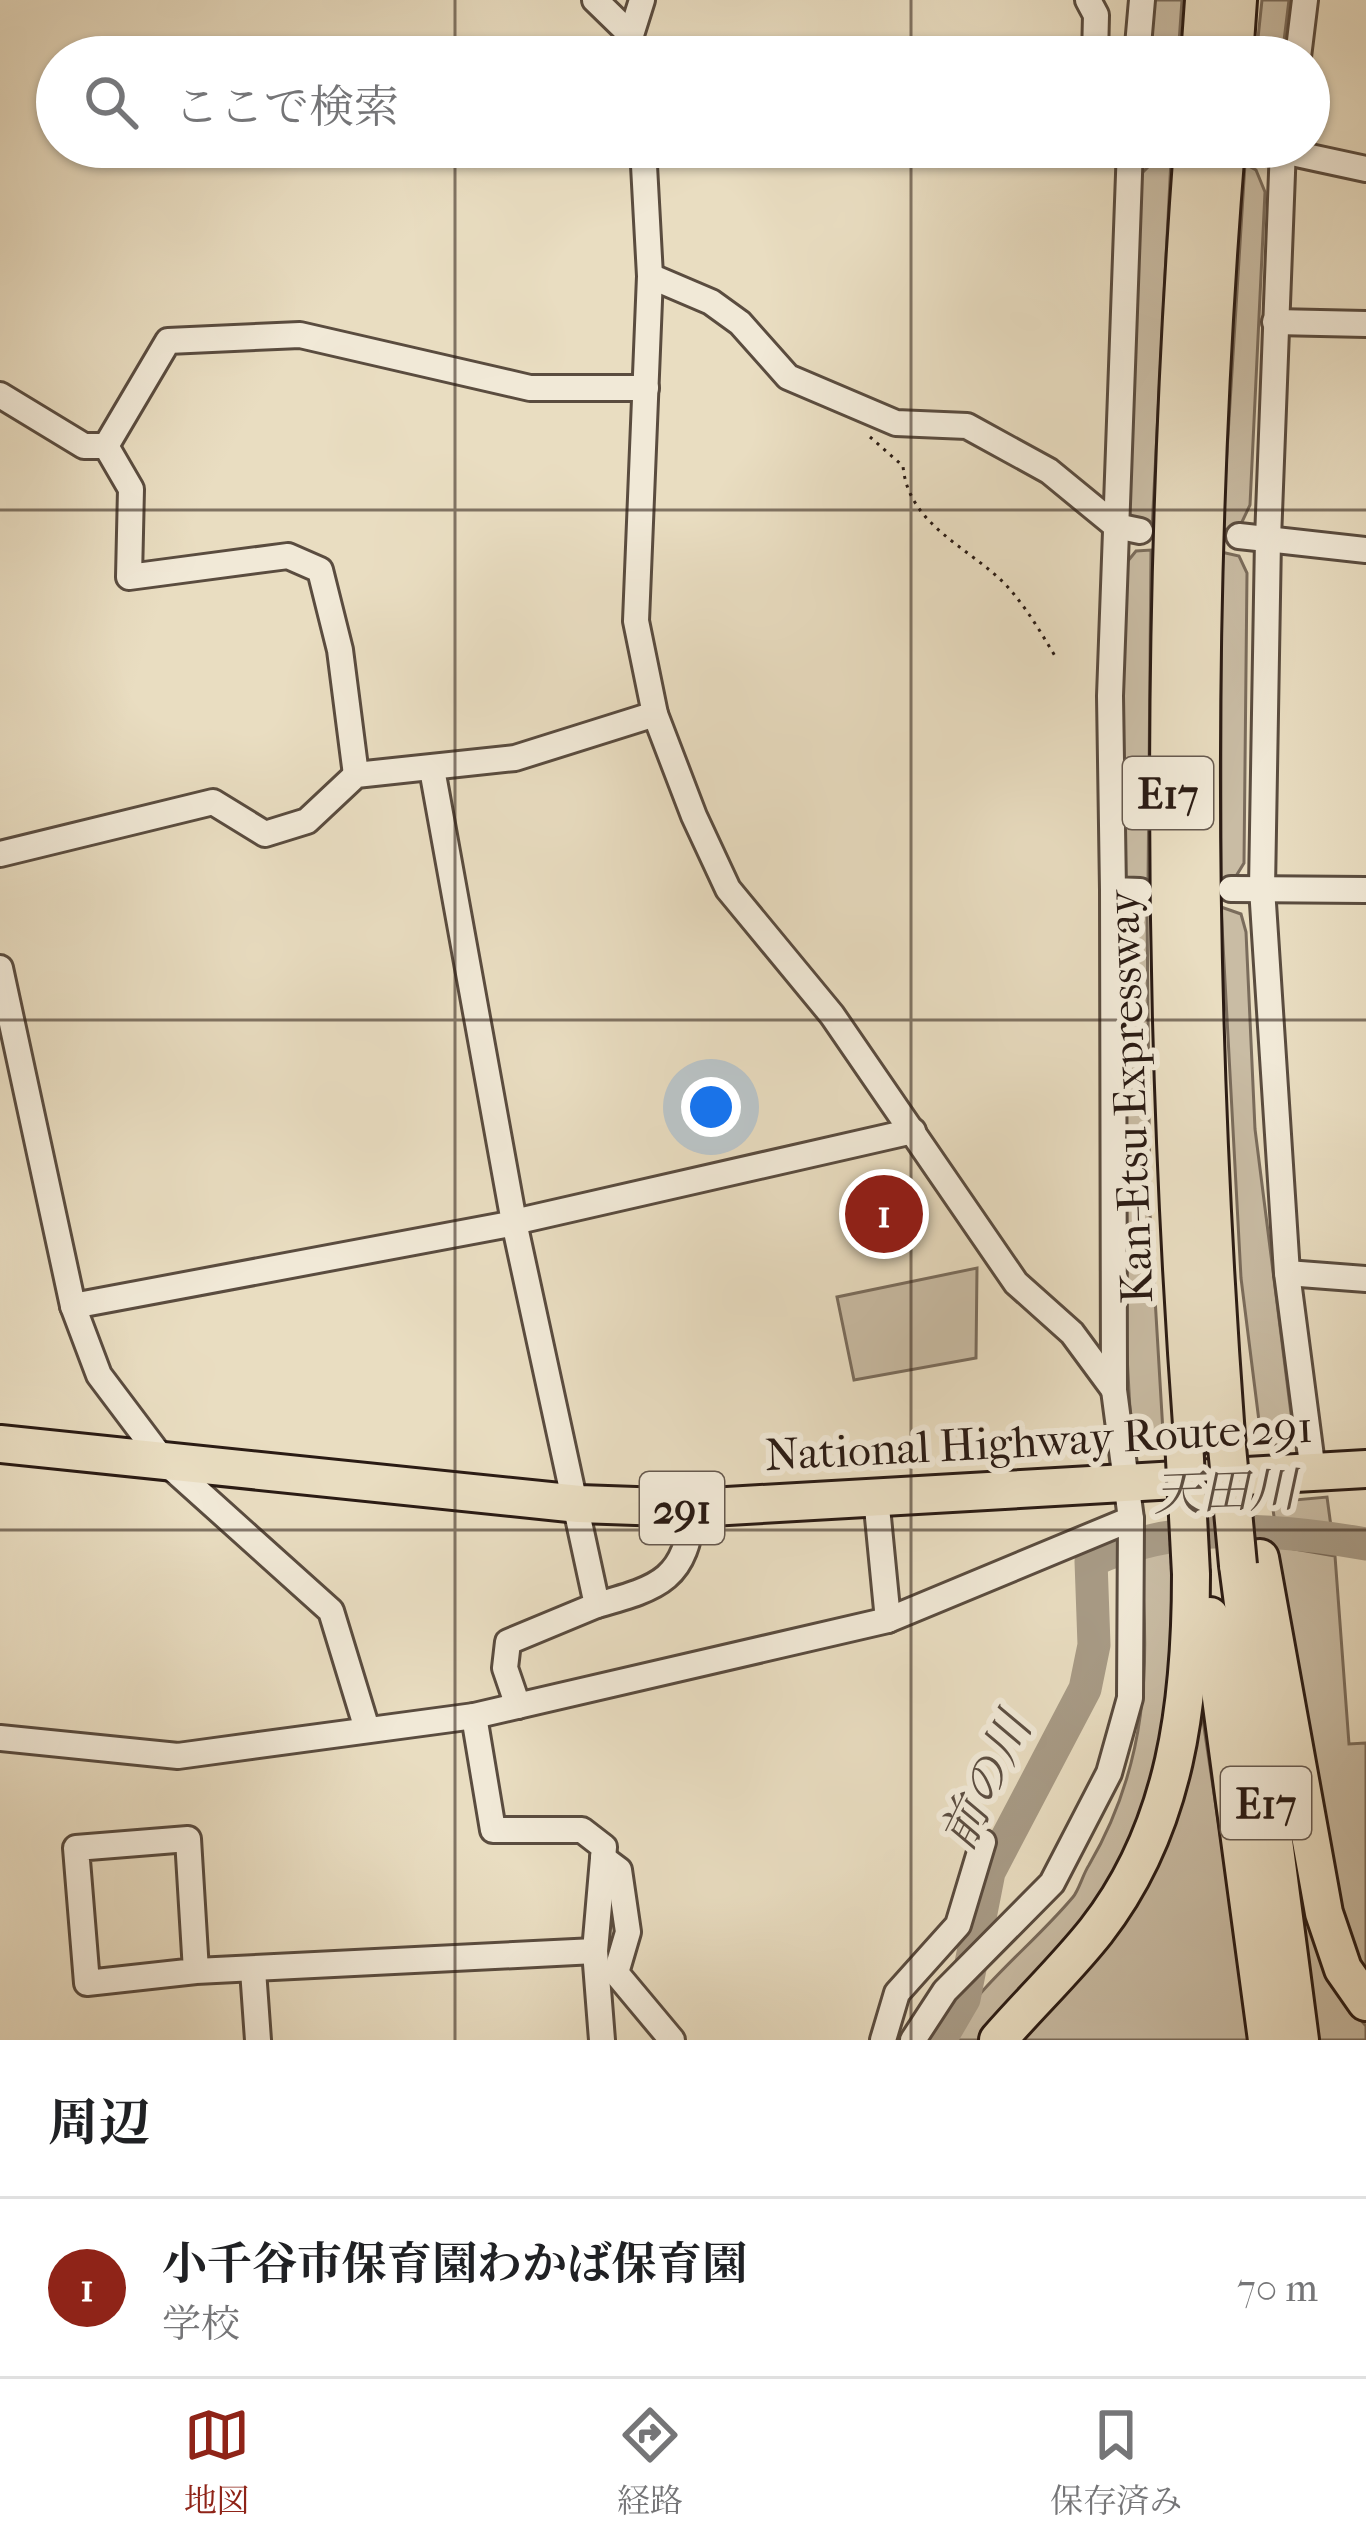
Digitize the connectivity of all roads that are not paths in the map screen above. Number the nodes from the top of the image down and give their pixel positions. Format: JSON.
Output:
{"nodes":[{"id":1,"x":595,"y":0,"type":"edge"},
{"id":2,"x":642,"y":0,"type":"edge"},
{"id":3,"x":1088,"y":0,"type":"edge"},
{"id":4,"x":1142,"y":0,"type":"edge"},
{"id":5,"x":1204,"y":0,"type":"edge"},
{"id":6,"x":1238,"y":0,"type":"edge"},
{"id":7,"x":1305,"y":0,"type":"edge"},
{"id":8,"x":624,"y":36,"type":"edge"},
{"id":9,"x":634,"y":36,"type":"edge"},
{"id":10,"x":1096,"y":36,"type":"edge"},
{"id":11,"x":1139,"y":36,"type":"edge"},
{"id":12,"x":1201,"y":36,"type":"edge"},
{"id":13,"x":1235,"y":36,"type":"edge"},
{"id":14,"x":1301,"y":36,"type":"edge"},
{"id":15,"x":1330,"y":161,"type":"edge"},
{"id":16,"x":644,"y":168,"type":"edge"},
{"id":17,"x":1130,"y":168,"type":"edge"},
{"id":18,"x":1192,"y":168,"type":"edge"},
{"id":19,"x":1225,"y":168,"type":"edge"},
{"id":20,"x":1277,"y":168,"type":"edge"},
{"id":21,"x":1366,"y":169,"type":"edge"},
{"id":22,"x":650,"y":276,"type":"junction"},
{"id":23,"x":1275,"y":322,"type":"junction"},
{"id":24,"x":1366,"y":325,"type":"edge"},
{"id":25,"x":646,"y":388,"type":"junction"},
{"id":26,"x":0,"y":395,"type":"edge"},
{"id":27,"x":106,"y":446,"type":"junction"},
{"id":28,"x":1128,"y":529,"type":"junction"},
{"id":29,"x":1239,"y":536,"type":"dead end"},
{"id":30,"x":1268,"y":539,"type":"junction"},
{"id":31,"x":1366,"y":550,"type":"edge"},
{"id":32,"x":655,"y":714,"type":"junction"},
{"id":33,"x":432,"y":769,"type":"junction"},
{"id":34,"x":356,"y":775,"type":"junction"},
{"id":35,"x":0,"y":854,"type":"edge"},
{"id":36,"x":1231,"y":889,"type":"dead end"},
{"id":37,"x":1262,"y":889,"type":"junction"},
{"id":38,"x":1113,"y":890,"type":"junction"},
{"id":39,"x":1366,"y":890,"type":"edge"},
{"id":40,"x":1140,"y":891,"type":"dead end"},
{"id":41,"x":0,"y":968,"type":"edge"},
{"id":42,"x":913,"y":1131,"type":"junction"},
{"id":43,"x":1191,"y":1143,"type":"junction"},
{"id":44,"x":514,"y":1222,"type":"junction"},
{"id":45,"x":1287,"y":1273,"type":"junction"},
{"id":46,"x":1366,"y":1279,"type":"edge"},
{"id":47,"x":73,"y":1306,"type":"junction"},
{"id":48,"x":1114,"y":1390,"type":"junction"},
{"id":49,"x":0,"y":1444,"type":"edge"},
{"id":50,"x":163,"y":1460,"type":"junction"},
{"id":51,"x":1366,"y":1468,"type":"edge"},
{"id":52,"x":1313,"y":1472,"type":"junction"},
{"id":53,"x":877,"y":1497,"type":"junction"},
{"id":54,"x":1128,"y":1501,"type":"junction"},
{"id":55,"x":579,"y":1504,"type":"junction"},
{"id":56,"x":693,"y":1508,"type":"junction"},
{"id":57,"x":1223,"y":1566,"type":"junction"},
{"id":58,"x":597,"y":1605,"type":"junction"},
{"id":59,"x":889,"y":1620,"type":"junction"},
{"id":60,"x":518,"y":1706,"type":"junction"},
{"id":61,"x":474,"y":1716,"type":"junction"},
{"id":62,"x":367,"y":1730,"type":"junction"},
{"id":63,"x":0,"y":1738,"type":"edge"},
{"id":64,"x":983,"y":1842,"type":"dead end"},
{"id":65,"x":603,"y":1858,"type":"junction"},
{"id":66,"x":595,"y":1951,"type":"junction"},
{"id":67,"x":253,"y":1970,"type":"junction"},
{"id":68,"x":196,"y":1971,"type":"junction"},
{"id":69,"x":1366,"y":2002,"type":"edge"},
{"id":70,"x":258,"y":2040,"type":"edge"},
{"id":71,"x":602,"y":2040,"type":"edge"},
{"id":72,"x":672,"y":2040,"type":"edge"},
{"id":73,"x":883,"y":2040,"type":"edge"},
{"id":74,"x":913,"y":2040,"type":"edge"},
{"id":75,"x":998,"y":2040,"type":"edge"},
{"id":76,"x":1268,"y":2040,"type":"edge"},
{"id":77,"x":1300,"y":2040,"type":"edge"}],
"edges":[{"from":1,"to":8,"type":"street"},
{"from":2,"to":9,"type":"street"},
{"from":3,"to":10,"type":"street"},
{"from":4,"to":11,"type":"street"},
{"from":5,"to":12,"type":"highway"},
{"from":6,"to":13,"type":"highway"},
{"from":7,"to":14,"type":"street"},
{"from":15,"to":21,"type":"street"},
{"from":16,"to":22,"type":"street"},
{"from":17,"to":28,"type":"street"},
{"from":18,"to":43,"type":"highway","name":"Kan-Etsu Expressway","number":"E17"},
{"from":19,"to":43,"type":"highway","name":"Kan-Etsu Expressway","number":"E17"},
{"from":20,"to":23,"type":"street"},
{"from":22,"to":25,"type":"street"},
{"from":22,"to":28,"type":"street"},
{"from":23,"to":24,"type":"street"},
{"from":23,"to":30,"type":"street"},
{"from":25,"to":27,"type":"street"},
{"from":25,"to":32,"type":"street"},
{"from":26,"to":27,"type":"street"},
{"from":27,"to":34,"type":"street"},
{"from":28,"to":38,"type":"street"},
{"from":29,"to":30,"type":"street"},
{"from":30,"to":31,"type":"street"},
{"from":30,"to":37,"type":"street"},
{"from":32,"to":33,"type":"street"},
{"from":32,"to":42,"type":"street"},
{"from":33,"to":34,"type":"street"},
{"from":33,"to":44,"type":"street"},
{"from":34,"to":35,"type":"street"},
{"from":36,"to":37,"type":"street"},
{"from":37,"to":39,"type":"street"},
{"from":37,"to":45,"type":"street"},
{"from":38,"to":40,"type":"street"},
{"from":38,"to":48,"type":"street"},
{"from":41,"to":47,"type":"street"},
{"from":42,"to":44,"type":"street"},
{"from":42,"to":48,"type":"street"},
{"from":43,"to":57,"type":"highway","name":"Kan-Etsu Expressway","number":"E17","bridge":true},
{"from":44,"to":47,"type":"street"},
{"from":44,"to":55,"type":"street"},
{"from":45,"to":46,"type":"street"},
{"from":45,"to":52,"type":"street"},
{"from":47,"to":50,"type":"street"},
{"from":48,"to":54,"type":"street"},
{"from":49,"to":50,"type":"highway","name":"National Highway Route 291","number":"291"},
{"from":50,"to":55,"type":"highway","name":"National Highway Route 291","number":"291"},
{"from":50,"to":62,"type":"street"},
{"from":51,"to":52,"type":"highway","name":"National Highway Route 291","number":"291"},
{"from":52,"to":54,"type":"highway","name":"National Highway Route 291","number":"291"},
{"from":53,"to":54,"type":"highway","name":"National Highway Route 291","number":"291"},
{"from":53,"to":56,"type":"highway","name":"National Highway Route 291","number":"291"},
{"from":53,"to":59,"type":"street"},
{"from":54,"to":59,"type":"street"},
{"from":54,"to":74,"type":"street"},
{"from":55,"to":56,"type":"highway","name":"National Highway Route 291","number":"291"},
{"from":55,"to":58,"type":"street"},
{"from":56,"to":58,"type":"street"},
{"from":57,"to":69,"type":"highway"},
{"from":57,"to":75,"type":"highway"},
{"from":57,"to":76,"type":"highway","name":"Kan-Etsu Expressway","number":"E17"},
{"from":57,"to":77,"type":"highway","name":"Kan-Etsu Expressway","number":"E17"},
{"from":58,"to":60,"type":"street"},
{"from":59,"to":60,"type":"street"},
{"from":60,"to":61,"type":"street"},
{"from":61,"to":62,"type":"street"},
{"from":61,"to":65,"type":"street"},
{"from":62,"to":63,"type":"street"},
{"from":64,"to":73,"type":"street"},
{"from":65,"to":66,"type":"street"},
{"from":65,"to":72,"type":"street"},
{"from":66,"to":67,"type":"street"},
{"from":66,"to":71,"type":"street"},
{"from":67,"to":68,"type":"street"},
{"from":67,"to":70,"type":"street"},
{"from":68,"to":68,"type":"street"}]}
